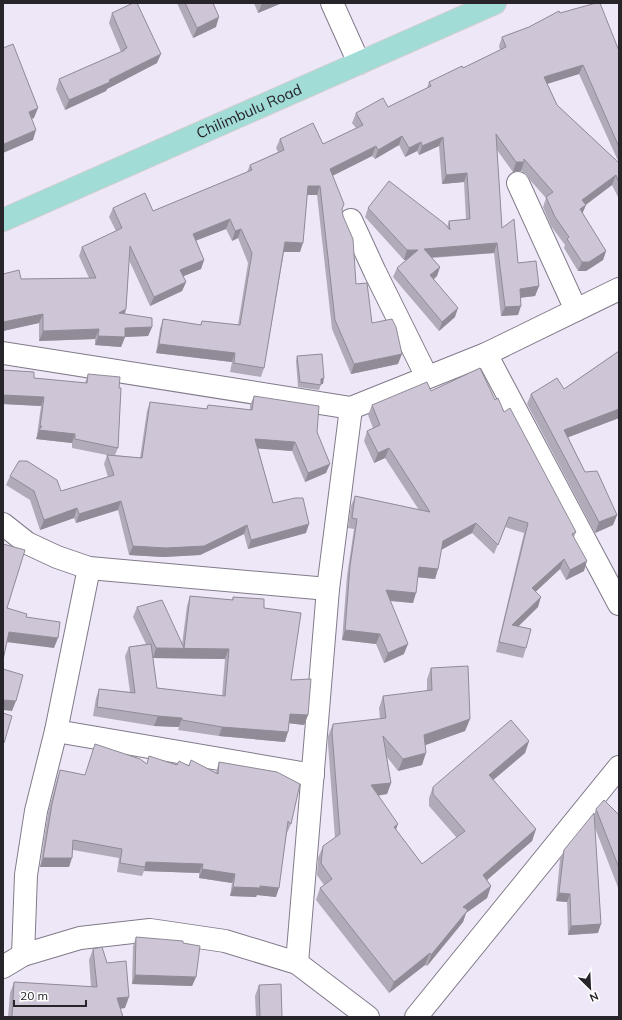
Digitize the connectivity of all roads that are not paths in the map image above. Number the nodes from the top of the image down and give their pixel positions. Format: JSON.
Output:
{"nodes":[{"id":1,"x":332,"y":3,"type":"edge"},
{"id":2,"x":495,"y":3,"type":"edge"},
{"id":3,"x":359,"y":63,"type":"junction"},
{"id":4,"x":518,"y":183,"type":"dead end"},
{"id":5,"x":3,"y":220,"type":"edge"},
{"id":6,"x":352,"y":220,"type":"dead end"},
{"id":7,"x":619,"y":289,"type":"edge"},
{"id":8,"x":576,"y":310,"type":"junction"},
{"id":9,"x":3,"y":353,"type":"edge"},
{"id":10,"x":486,"y":354,"type":"junction"},
{"id":11,"x":427,"y":377,"type":"junction"},
{"id":12,"x":351,"y":408,"type":"junction"},
{"id":13,"x":3,"y":524,"type":"edge"},
{"id":14,"x":89,"y":568,"type":"junction"},
{"id":15,"x":328,"y":589,"type":"junction"},
{"id":16,"x":619,"y":604,"type":"edge"},
{"id":17,"x":56,"y":731,"type":"junction"},
{"id":18,"x":619,"y":767,"type":"edge"},
{"id":19,"x":313,"y":775,"type":"junction"},
{"id":20,"x":23,"y":955,"type":"junction"},
{"id":21,"x":297,"y":963,"type":"junction"},
{"id":22,"x":3,"y":967,"type":"edge"},
{"id":23,"x":368,"y":1017,"type":"edge"},
{"id":24,"x":416,"y":1017,"type":"edge"}],
"edges":[{"from":1,"to":3,"type":"street"},
{"from":2,"to":3,"type":"main road","name":"Chilimbulu Road"},
{"from":3,"to":5,"type":"main road","name":"Chilimbulu Road"},
{"from":4,"to":8,"type":"street"},
{"from":6,"to":11,"type":"street"},
{"from":7,"to":8,"type":"street"},
{"from":8,"to":10,"type":"street"},
{"from":9,"to":12,"type":"street"},
{"from":10,"to":11,"type":"street"},
{"from":10,"to":16,"type":"street"},
{"from":11,"to":12,"type":"street"},
{"from":12,"to":15,"type":"street"},
{"from":13,"to":14,"type":"street"},
{"from":14,"to":15,"type":"street"},
{"from":14,"to":17,"type":"street"},
{"from":15,"to":19,"type":"street"},
{"from":17,"to":19,"type":"street"},
{"from":17,"to":20,"type":"street"},
{"from":18,"to":24,"type":"street"},
{"from":19,"to":21,"type":"street"},
{"from":20,"to":21,"type":"street"},
{"from":20,"to":22,"type":"street"},
{"from":21,"to":23,"type":"street"}]}
